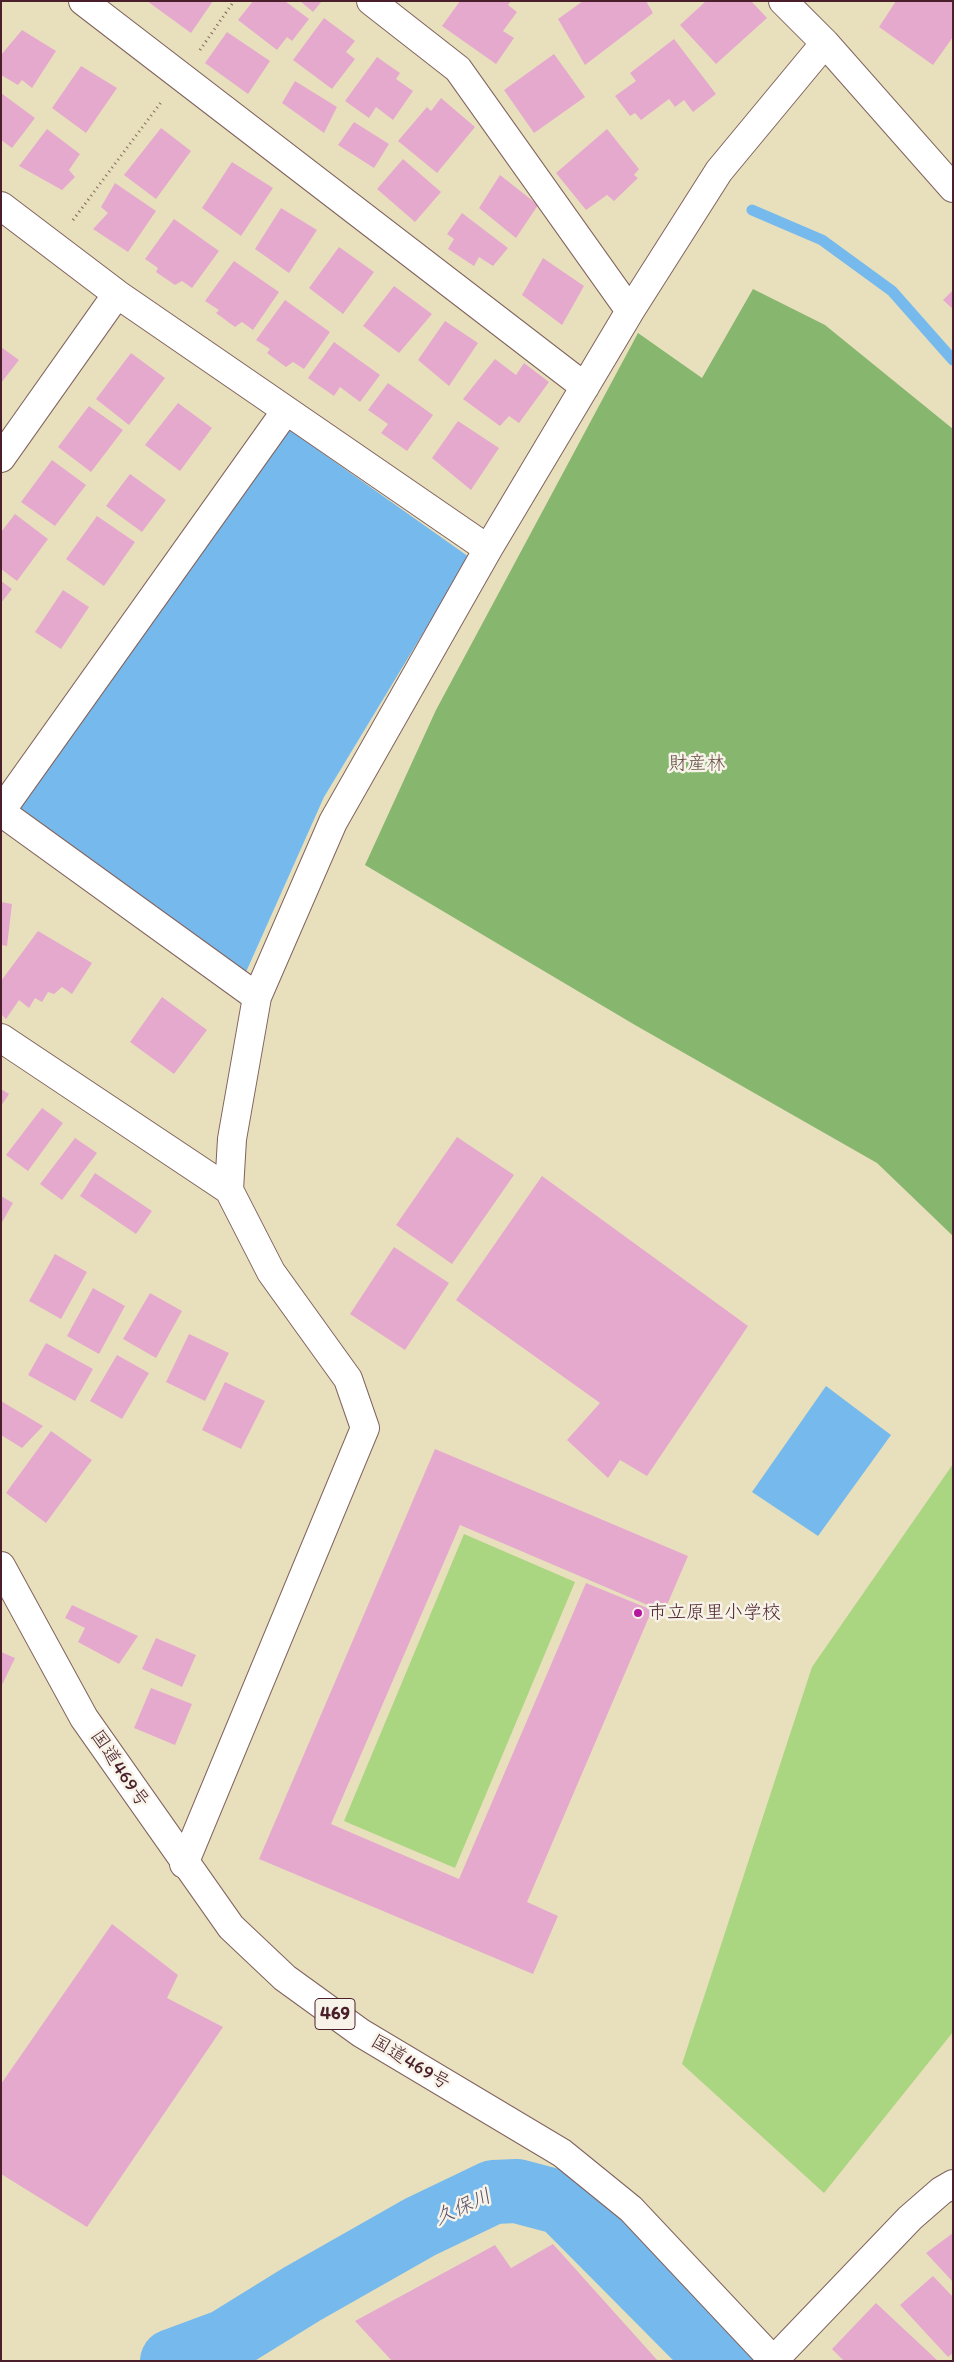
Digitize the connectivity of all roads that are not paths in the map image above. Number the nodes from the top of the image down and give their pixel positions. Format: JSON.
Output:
{"nodes":[{"id":1,"x":83,"y":1,"type":"edge"},
{"id":2,"x":371,"y":1,"type":"edge"},
{"id":3,"x":783,"y":1,"type":"edge"},
{"id":4,"x":825,"y":43,"type":"junction"},
{"id":5,"x":953,"y":188,"type":"edge"},
{"id":6,"x":1,"y":206,"type":"edge"},
{"id":7,"x":117,"y":294,"type":"junction"},
{"id":8,"x":630,"y":311,"type":"junction"},
{"id":9,"x":585,"y":387,"type":"junction"},
{"id":10,"x":285,"y":412,"type":"junction"},
{"id":11,"x":1,"y":458,"type":"edge"},
{"id":12,"x":488,"y":550,"type":"junction"},
{"id":13,"x":1,"y":811,"type":"edge"},
{"id":14,"x":257,"y":997,"type":"junction"},
{"id":15,"x":1,"y":1038,"type":"edge"},
{"id":16,"x":229,"y":1190,"type":"junction"},
{"id":17,"x":1,"y":1566,"type":"edge"},
{"id":18,"x":184,"y":1864,"type":"junction"},
{"id":19,"x":953,"y":2184,"type":"edge"},
{"id":20,"x":774,"y":2361,"type":"edge"}],
"edges":[{"from":1,"to":9,"type":"main road"},
{"from":2,"to":8,"type":"main road"},
{"from":3,"to":4,"type":"main road"},
{"from":4,"to":5,"type":"main road"},
{"from":4,"to":8,"type":"main road"},
{"from":6,"to":7,"type":"main road"},
{"from":7,"to":10,"type":"main road"},
{"from":7,"to":11,"type":"main road"},
{"from":8,"to":9,"type":"main road"},
{"from":9,"to":12,"type":"main road"},
{"from":10,"to":12,"type":"main road"},
{"from":10,"to":13,"type":"main road"},
{"from":12,"to":14,"type":"main road"},
{"from":13,"to":14,"type":"main road"},
{"from":14,"to":16,"type":"main road"},
{"from":15,"to":16,"type":"main road"},
{"from":16,"to":18,"type":"main road"},
{"from":17,"to":18,"type":"main road","name":"国道469号","number":"469"},
{"from":18,"to":20,"type":"main road","name":"国道469号","number":"469"},
{"from":19,"to":20,"type":"main road"}]}
